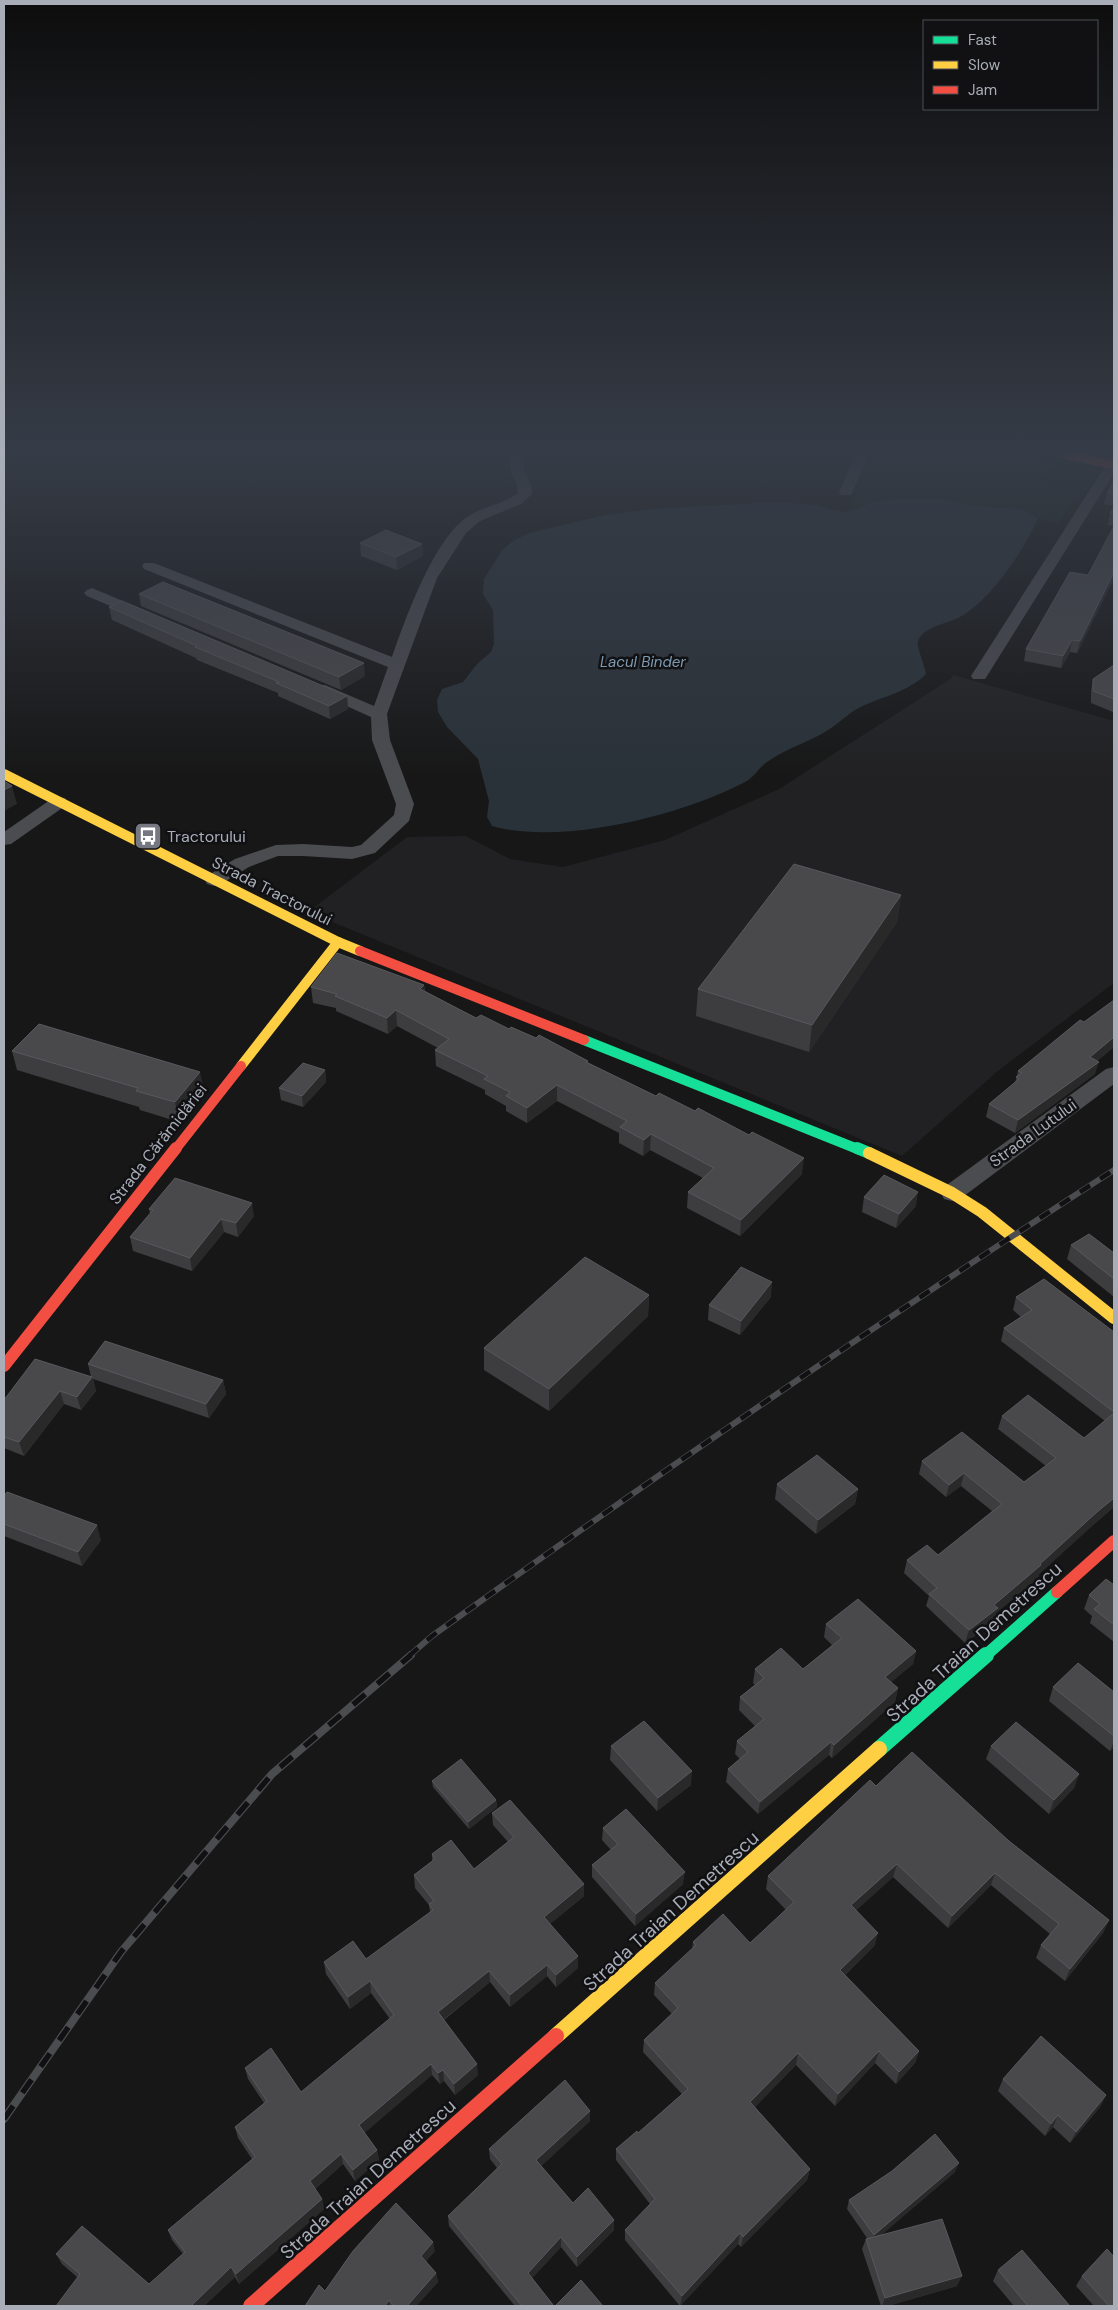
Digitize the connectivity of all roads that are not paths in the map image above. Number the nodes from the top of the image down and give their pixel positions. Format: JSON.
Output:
{"nodes":[{"id":1,"x":440,"y":563,"type":"edge"},
{"id":2,"x":1051,"y":563,"type":"edge"},
{"id":3,"x":149,"y":566,"type":"dead end"},
{"id":4,"x":92,"y":593,"type":"dead end"},
{"id":5,"x":155,"y":620,"type":"edge"},
{"id":6,"x":397,"y":665,"type":"junction"},
{"id":7,"x":979,"y":676,"type":"dead end"},
{"id":8,"x":307,"y":684,"type":"edge"},
{"id":9,"x":379,"y":714,"type":"junction"},
{"id":10,"x":4,"y":774,"type":"edge"},
{"id":11,"x":59,"y":802,"type":"junction"},
{"id":12,"x":4,"y":840,"type":"edge"},
{"id":13,"x":214,"y":880,"type":"junction"},
{"id":14,"x":338,"y":942,"type":"junction"},
{"id":15,"x":1114,"y":1074,"type":"edge"},
{"id":16,"x":952,"y":1193,"type":"junction"},
{"id":17,"x":1114,"y":1318,"type":"edge"},
{"id":18,"x":4,"y":1366,"type":"edge"},
{"id":19,"x":1114,"y":1541,"type":"edge"},
{"id":20,"x":251,"y":2306,"type":"edge"}],
"edges":[{"from":1,"to":6,"type":"street"},
{"from":2,"to":7,"type":"street"},
{"from":3,"to":6,"type":"street"},
{"from":4,"to":5,"type":"street"},
{"from":6,"to":9,"type":"street"},
{"from":8,"to":9,"type":"street"},
{"from":9,"to":13,"type":"street"},
{"from":10,"to":11,"type":"street","name":"Strada Tractorului"},
{"from":11,"to":12,"type":"street"},
{"from":11,"to":13,"type":"street","name":"Strada Tractorului"},
{"from":13,"to":14,"type":"street","name":"Strada Tractorului"},
{"from":14,"to":16,"type":"street","name":"Strada Tractorului"},
{"from":14,"to":18,"type":"street","name":"Strada Cărămidăriei"},
{"from":15,"to":16,"type":"street","name":"Strada Lutului"},
{"from":16,"to":17,"type":"street","name":"Strada Tractorului"},
{"from":19,"to":20,"type":"street","name":"Strada Traian Demetrescu"}]}
